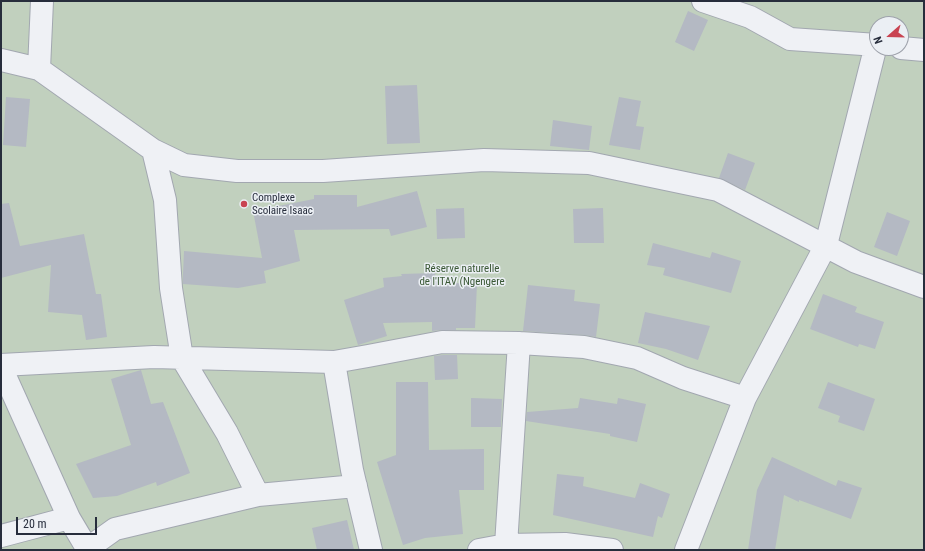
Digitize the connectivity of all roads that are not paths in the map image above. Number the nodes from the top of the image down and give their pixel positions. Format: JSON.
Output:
{"nodes":[{"id":1,"x":42,"y":1,"type":"edge"},
{"id":2,"x":703,"y":1,"type":"edge"},
{"id":3,"x":869,"y":44,"type":"edge"},
{"id":4,"x":909,"y":48,"type":"edge"},
{"id":5,"x":923,"y":48,"type":"edge"},
{"id":6,"x":874,"y":56,"type":"edge"},
{"id":7,"x":1,"y":60,"type":"edge"},
{"id":8,"x":39,"y":68,"type":"junction"},
{"id":9,"x":153,"y":150,"type":"junction"},
{"id":10,"x":826,"y":245,"type":"junction"},
{"id":11,"x":924,"y":287,"type":"edge"},
{"id":12,"x":519,"y":343,"type":"junction"},
{"id":13,"x":182,"y":358,"type":"junction"},
{"id":14,"x":334,"y":362,"type":"junction"},
{"id":15,"x":1,"y":366,"type":"edge"},
{"id":16,"x":745,"y":398,"type":"junction"},
{"id":17,"x":356,"y":486,"type":"junction"},
{"id":18,"x":258,"y":495,"type":"junction"},
{"id":19,"x":69,"y":518,"type":"junction"},
{"id":20,"x":1,"y":536,"type":"edge"},
{"id":21,"x":506,"y":545,"type":"junction"},
{"id":22,"x":88,"y":549,"type":"edge"},
{"id":23,"x":371,"y":550,"type":"edge"},
{"id":24,"x":479,"y":550,"type":"edge"},
{"id":25,"x":612,"y":550,"type":"edge"},
{"id":26,"x":686,"y":550,"type":"edge"}],
"edges":[{"from":1,"to":8,"type":"street"},
{"from":2,"to":3,"type":"street"},
{"from":4,"to":5,"type":"street"},
{"from":6,"to":10,"type":"street"},
{"from":7,"to":8,"type":"street"},
{"from":8,"to":9,"type":"street"},
{"from":9,"to":10,"type":"street"},
{"from":9,"to":13,"type":"street"},
{"from":10,"to":11,"type":"street"},
{"from":10,"to":16,"type":"street"},
{"from":12,"to":14,"type":"street"},
{"from":12,"to":16,"type":"street"},
{"from":12,"to":21,"type":"street"},
{"from":13,"to":14,"type":"street"},
{"from":13,"to":15,"type":"street"},
{"from":13,"to":18,"type":"street"},
{"from":14,"to":17,"type":"street"},
{"from":15,"to":19,"type":"street"},
{"from":16,"to":26,"type":"street"},
{"from":17,"to":18,"type":"street"},
{"from":17,"to":23,"type":"street"},
{"from":18,"to":22,"type":"street"},
{"from":19,"to":20,"type":"street"},
{"from":19,"to":22,"type":"street"},
{"from":21,"to":24,"type":"street"},
{"from":21,"to":25,"type":"street"}]}
